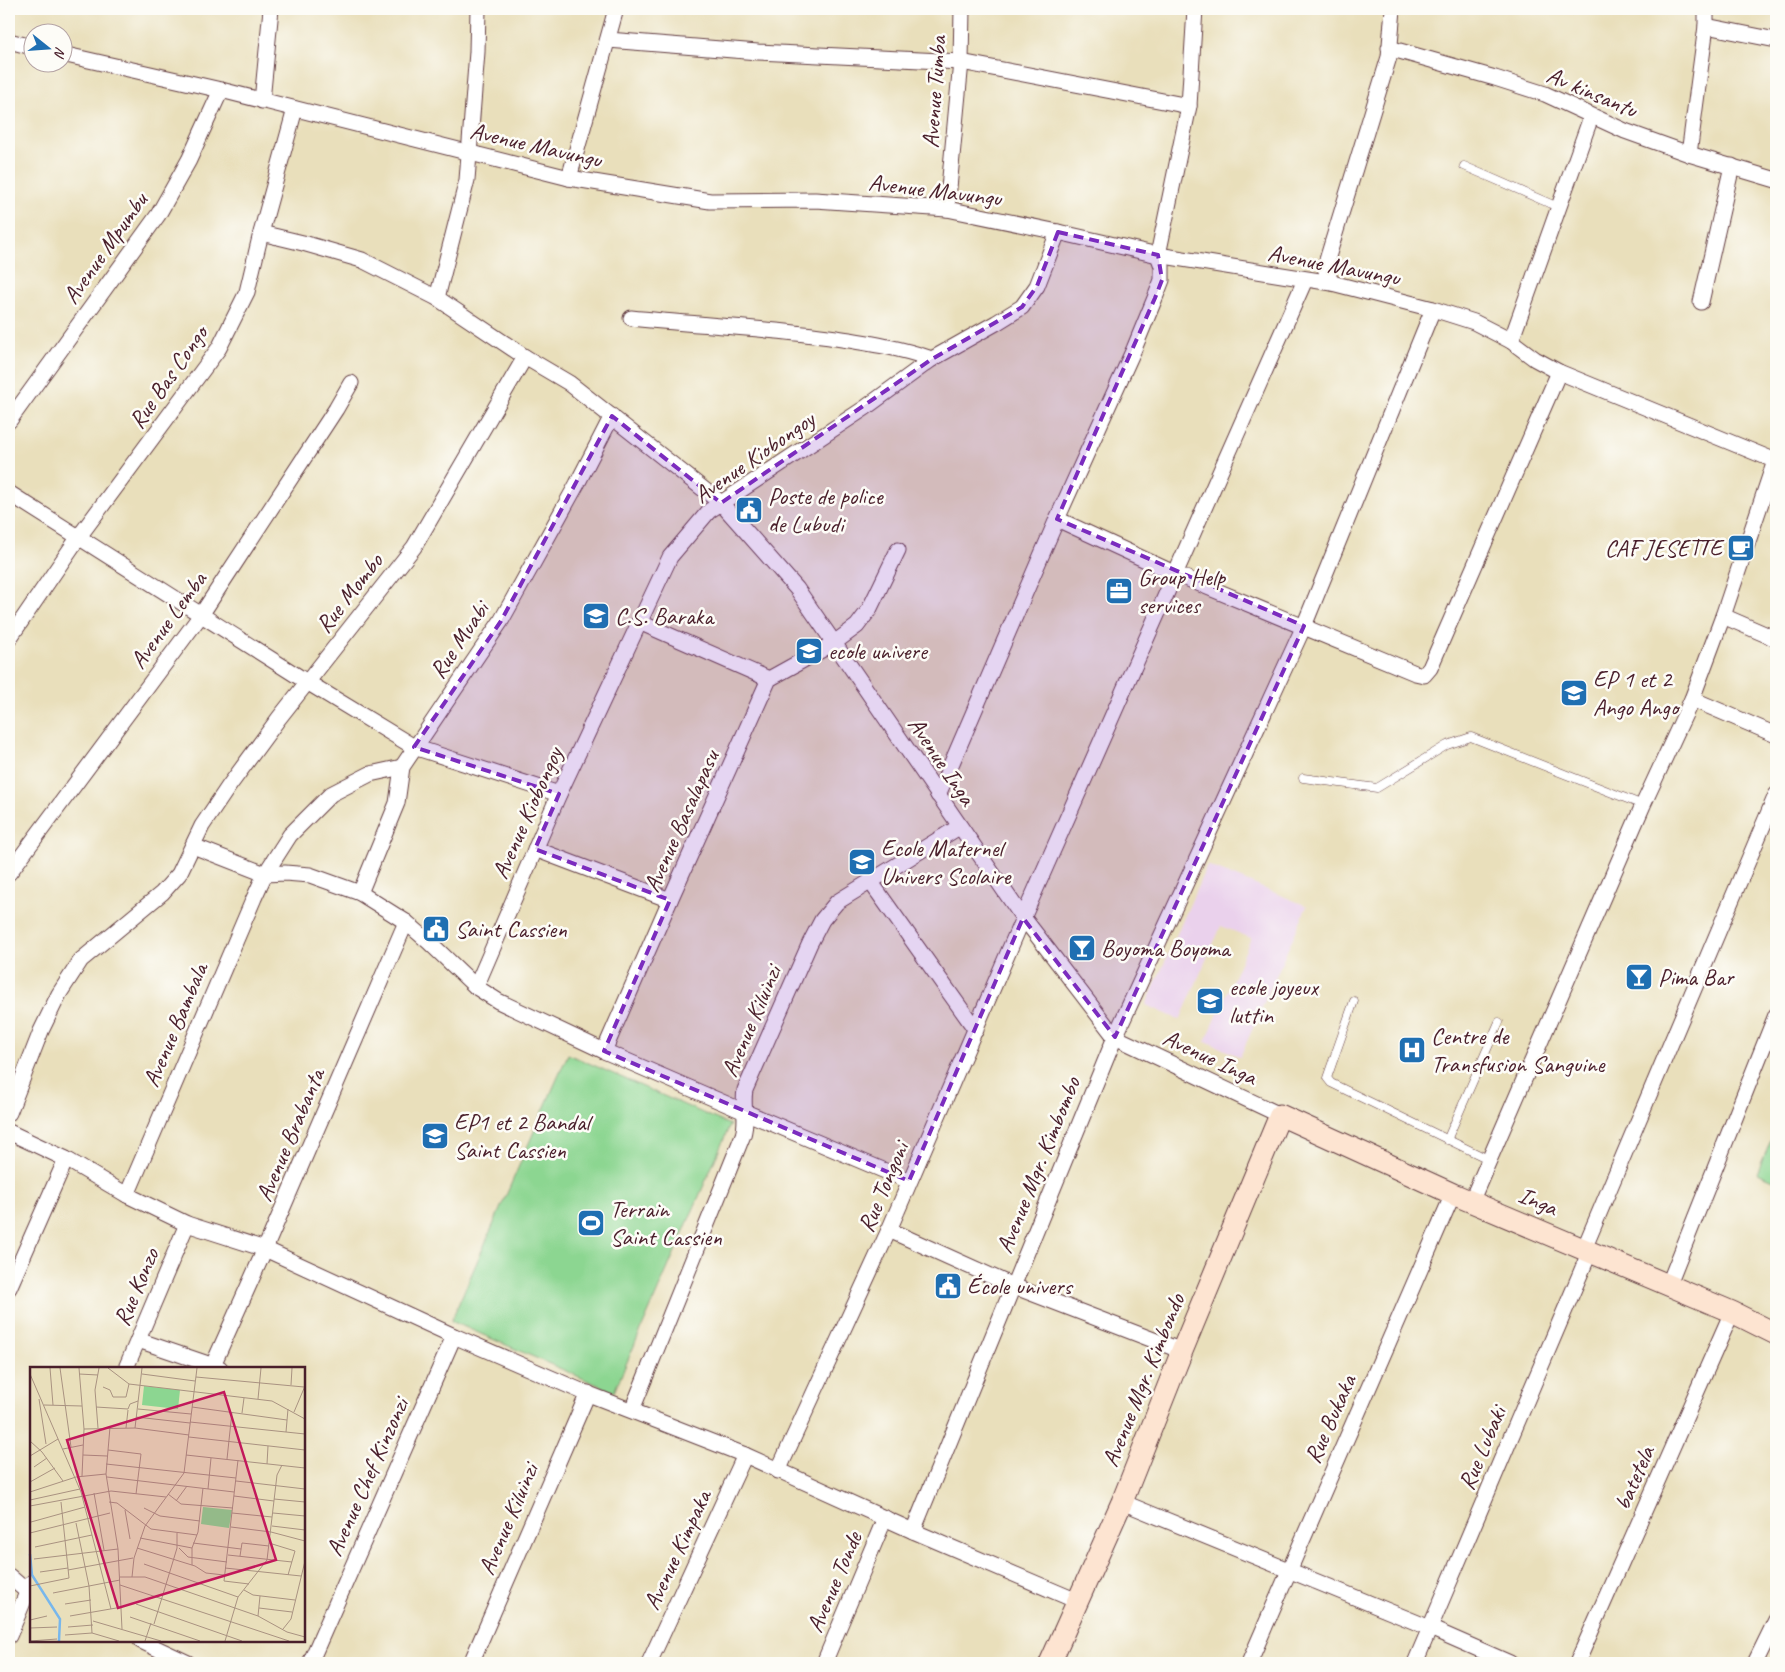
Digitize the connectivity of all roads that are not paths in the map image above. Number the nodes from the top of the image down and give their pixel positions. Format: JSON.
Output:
{"nodes":[{"id":1,"x":271,"y":9,"type":"edge"},
{"id":2,"x":478,"y":9,"type":"edge"},
{"id":3,"x":616,"y":9,"type":"edge"},
{"id":4,"x":962,"y":9,"type":"edge"},
{"id":5,"x":1195,"y":9,"type":"edge"},
{"id":6,"x":1393,"y":9,"type":"edge"},
{"id":7,"x":1706,"y":9,"type":"edge"},
{"id":8,"x":1706,"y":26,"type":"junction"},
{"id":9,"x":608,"y":40,"type":"junction"},
{"id":10,"x":1776,"y":40,"type":"edge"},
{"id":11,"x":9,"y":42,"type":"edge"},
{"id":12,"x":22,"y":45,"type":"edge"},
{"id":13,"x":1389,"y":48,"type":"junction"},
{"id":14,"x":72,"y":56,"type":"edge"},
{"id":15,"x":961,"y":62,"type":"junction"},
{"id":16,"x":221,"y":90,"type":"junction"},
{"id":17,"x":262,"y":101,"type":"junction"},
{"id":18,"x":1188,"y":106,"type":"junction"},
{"id":19,"x":295,"y":109,"type":"junction"},
{"id":20,"x":1591,"y":117,"type":"junction"},
{"id":21,"x":469,"y":154,"type":"junction"},
{"id":22,"x":1689,"y":154,"type":"junction"},
{"id":23,"x":1464,"y":166,"type":"dead end"},
{"id":24,"x":1732,"y":166,"type":"junction"},
{"id":25,"x":569,"y":178,"type":"junction"},
{"id":26,"x":1776,"y":180,"type":"edge"},
{"id":27,"x":1558,"y":207,"type":"junction"},
{"id":28,"x":947,"y":209,"type":"junction"},
{"id":29,"x":1058,"y":232,"type":"junction"},
{"id":30,"x":261,"y":233,"type":"junction"},
{"id":31,"x":1158,"y":255,"type":"junction"},
{"id":32,"x":1306,"y":280,"type":"junction"},
{"id":33,"x":1332,"y":283,"type":"junction"},
{"id":34,"x":437,"y":298,"type":"junction"},
{"id":35,"x":1701,"y":302,"type":"dead end"},
{"id":36,"x":1433,"y":309,"type":"junction"},
{"id":37,"x":631,"y":318,"type":"dead end"},
{"id":38,"x":1510,"y":340,"type":"junction"},
{"id":39,"x":525,"y":357,"type":"junction"},
{"id":40,"x":932,"y":359,"type":"junction"},
{"id":41,"x":1558,"y":372,"type":"junction"},
{"id":42,"x":350,"y":383,"type":"dead end"},
{"id":43,"x":612,"y":416,"type":"junction"},
{"id":44,"x":9,"y":421,"type":"edge"},
{"id":45,"x":1776,"y":460,"type":"edge"},
{"id":46,"x":9,"y":493,"type":"edge"},
{"id":47,"x":721,"y":503,"type":"junction"},
{"id":48,"x":1057,"y":519,"type":"junction"},
{"id":49,"x":78,"y":538,"type":"junction"},
{"id":50,"x":898,"y":550,"type":"dead end"},
{"id":51,"x":1176,"y":574,"type":"junction"},
{"id":52,"x":202,"y":615,"type":"junction"},
{"id":53,"x":1723,"y":616,"type":"junction"},
{"id":54,"x":639,"y":622,"type":"junction"},
{"id":55,"x":1304,"y":626,"type":"junction"},
{"id":56,"x":9,"y":639,"type":"edge"},
{"id":57,"x":1776,"y":639,"type":"edge"},
{"id":58,"x":834,"y":642,"type":"junction"},
{"id":59,"x":769,"y":679,"type":"junction"},
{"id":60,"x":307,"y":682,"type":"junction"},
{"id":61,"x":1692,"y":699,"type":"junction"},
{"id":62,"x":1776,"y":735,"type":"edge"},
{"id":63,"x":414,"y":747,"type":"junction"},
{"id":64,"x":402,"y":766,"type":"junction"},
{"id":65,"x":1303,"y":778,"type":"dead end"},
{"id":66,"x":558,"y":794,"type":"junction"},
{"id":67,"x":938,"y":795,"type":"junction"},
{"id":68,"x":1776,"y":795,"type":"edge"},
{"id":69,"x":1643,"y":805,"type":"junction"},
{"id":70,"x":959,"y":827,"type":"junction"},
{"id":71,"x":193,"y":846,"type":"junction"},
{"id":72,"x":536,"y":849,"type":"junction"},
{"id":73,"x":9,"y":873,"type":"edge"},
{"id":74,"x":265,"y":874,"type":"junction"},
{"id":75,"x":870,"y":882,"type":"junction"},
{"id":76,"x":360,"y":893,"type":"junction"},
{"id":77,"x":670,"y":900,"type":"junction"},
{"id":78,"x":1023,"y":918,"type":"junction"},
{"id":79,"x":406,"y":922,"type":"junction"},
{"id":80,"x":476,"y":987,"type":"junction"},
{"id":81,"x":1354,"y":1001,"type":"dead end"},
{"id":82,"x":1776,"y":1015,"type":"edge"},
{"id":83,"x":1499,"y":1022,"type":"dead end"},
{"id":84,"x":976,"y":1030,"type":"junction"},
{"id":85,"x":1115,"y":1037,"type":"junction"},
{"id":86,"x":604,"y":1051,"type":"junction"},
{"id":87,"x":745,"y":1112,"type":"junction"},
{"id":88,"x":9,"y":1113,"type":"edge"},
{"id":89,"x":1280,"y":1115,"type":"junction"},
{"id":90,"x":9,"y":1132,"type":"edge"},
{"id":91,"x":1447,"y":1140,"type":"junction"},
{"id":92,"x":66,"y":1159,"type":"junction"},
{"id":93,"x":1490,"y":1160,"type":"junction"},
{"id":94,"x":909,"y":1181,"type":"junction"},
{"id":95,"x":127,"y":1195,"type":"junction"},
{"id":96,"x":1462,"y":1198,"type":"junction"},
{"id":97,"x":187,"y":1224,"type":"junction"},
{"id":98,"x":889,"y":1230,"type":"junction"},
{"id":99,"x":266,"y":1249,"type":"junction"},
{"id":100,"x":1587,"y":1250,"type":"junction"},
{"id":101,"x":1013,"y":1286,"type":"junction"},
{"id":102,"x":1668,"y":1286,"type":"junction"},
{"id":103,"x":9,"y":1288,"type":"edge"},
{"id":104,"x":1732,"y":1312,"type":"junction"},
{"id":105,"x":1776,"y":1334,"type":"edge"},
{"id":106,"x":454,"y":1336,"type":"junction"},
{"id":107,"x":138,"y":1340,"type":"junction"},
{"id":108,"x":1182,"y":1351,"type":"junction"},
{"id":109,"x":126,"y":1367,"type":"edge"},
{"id":110,"x":216,"y":1367,"type":"edge"},
{"id":111,"x":588,"y":1393,"type":"junction"},
{"id":112,"x":632,"y":1410,"type":"junction"},
{"id":113,"x":745,"y":1454,"type":"junction"},
{"id":114,"x":778,"y":1471,"type":"junction"},
{"id":115,"x":1122,"y":1502,"type":"junction"},
{"id":116,"x":885,"y":1518,"type":"junction"},
{"id":117,"x":913,"y":1531,"type":"junction"},
{"id":118,"x":1289,"y":1570,"type":"junction"},
{"id":119,"x":9,"y":1576,"type":"edge"},
{"id":120,"x":30,"y":1590,"type":"edge"},
{"id":121,"x":1077,"y":1602,"type":"junction"},
{"id":122,"x":1776,"y":1620,"type":"edge"},
{"id":123,"x":1430,"y":1628,"type":"junction"},
{"id":124,"x":9,"y":1636,"type":"edge"},
{"id":125,"x":158,"y":1644,"type":"edge"},
{"id":126,"x":181,"y":1662,"type":"edge"},
{"id":127,"x":310,"y":1663,"type":"edge"},
{"id":128,"x":471,"y":1663,"type":"edge"},
{"id":129,"x":649,"y":1663,"type":"edge"},
{"id":130,"x":824,"y":1663,"type":"edge"},
{"id":131,"x":1050,"y":1663,"type":"edge"},
{"id":132,"x":1249,"y":1663,"type":"edge"},
{"id":133,"x":1415,"y":1663,"type":"edge"},
{"id":134,"x":1510,"y":1663,"type":"edge"},
{"id":135,"x":1577,"y":1663,"type":"edge"},
{"id":136,"x":1755,"y":1663,"type":"edge"}],
"edges":[{"from":1,"to":17,"type":"street"},
{"from":2,"to":21,"type":"street"},
{"from":3,"to":9,"type":"street"},
{"from":4,"to":15,"type":"street","name":"Avenue Tumba"},
{"from":5,"to":18,"type":"street"},
{"from":6,"to":13,"type":"street"},
{"from":7,"to":8,"type":"street"},
{"from":8,"to":10,"type":"street"},
{"from":8,"to":22,"type":"street"},
{"from":9,"to":15,"type":"street"},
{"from":9,"to":25,"type":"street"},
{"from":11,"to":12,"type":"street"},
{"from":13,"to":20,"type":"street","name":"Av kinsantu"},
{"from":13,"to":33,"type":"street"},
{"from":14,"to":16,"type":"street","name":"Avenue Mavungu"},
{"from":15,"to":18,"type":"street"},
{"from":15,"to":28,"type":"street","name":"Avenue Tumba"},
{"from":16,"to":17,"type":"street","name":"Avenue Mavungu"},
{"from":16,"to":44,"type":"street","name":"Avenue Mpumbu"},
{"from":17,"to":19,"type":"street","name":"Avenue Mavungu"},
{"from":18,"to":31,"type":"street"},
{"from":19,"to":21,"type":"street","name":"Avenue Mavungu"},
{"from":19,"to":30,"type":"street","name":"Rue Bas Congo"},
{"from":20,"to":22,"type":"street","name":"Av kinsantu"},
{"from":20,"to":27,"type":"street"},
{"from":21,"to":25,"type":"street","name":"Avenue Mavungu"},
{"from":21,"to":34,"type":"street"},
{"from":22,"to":24,"type":"street","name":"Av kinsantu"},
{"from":23,"to":27,"type":"lane"},
{"from":24,"to":26,"type":"street","name":"Av kinsantu"},
{"from":24,"to":35,"type":"street"},
{"from":25,"to":28,"type":"street","name":"Avenue Mavungu"},
{"from":27,"to":38,"type":"street"},
{"from":28,"to":29,"type":"street","name":"Avenue Mavungu"},
{"from":29,"to":31,"type":"street","name":"Avenue Mavungu"},
{"from":29,"to":40,"type":"street","name":"Avenue Kiobongoy"},
{"from":30,"to":34,"type":"street","name":"Avenue Inga"},
{"from":30,"to":49,"type":"street","name":"Rue Bas Congo"},
{"from":31,"to":32,"type":"street","name":"Avenue Mavungu"},
{"from":31,"to":48,"type":"street"},
{"from":32,"to":33,"type":"street","name":"Avenue Mavungu"},
{"from":32,"to":51,"type":"street","name":"Rue Tongoni"},
{"from":33,"to":36,"type":"street","name":"Avenue Mavungu"},
{"from":34,"to":39,"type":"street","name":"Avenue Inga"},
{"from":36,"to":38,"type":"street","name":"Avenue Mavungu"},
{"from":36,"to":55,"type":"street","name":"Avenue Mgr. Kimbombo"},
{"from":37,"to":40,"type":"street"},
{"from":38,"to":41,"type":"street","name":"Avenue Mavungu"},
{"from":39,"to":43,"type":"street","name":"Avenue Inga"},
{"from":39,"to":60,"type":"street","name":"Rue Mombo"},
{"from":40,"to":47,"type":"street","name":"Avenue Kiobongoy"},
{"from":41,"to":45,"type":"street","name":"Avenue Mavungu"},
{"from":41,"to":55,"type":"street"},
{"from":42,"to":52,"type":"street","name":"Avenue Lemba"},
{"from":43,"to":47,"type":"street","name":"Avenue Inga"},
{"from":43,"to":63,"type":"street","name":"Rue Muabi"},
{"from":45,"to":53,"type":"street","name":"Rue Bukaka"},
{"from":46,"to":49,"type":"street"},
{"from":47,"to":54,"type":"street","name":"Avenue Kiobongoy"},
{"from":47,"to":58,"type":"street","name":"Avenue Inga"},
{"from":48,"to":51,"type":"street"},
{"from":48,"to":67,"type":"street"},
{"from":49,"to":52,"type":"street"},
{"from":49,"to":56,"type":"street","name":"Rue Bas Congo"},
{"from":50,"to":58,"type":"street"},
{"from":51,"to":55,"type":"street"},
{"from":51,"to":78,"type":"street","name":"Rue Tongoni"},
{"from":52,"to":60,"type":"street"},
{"from":52,"to":73,"type":"street","name":"Avenue Lemba"},
{"from":53,"to":57,"type":"street"},
{"from":53,"to":61,"type":"street","name":"Rue Bukaka"},
{"from":54,"to":59,"type":"street"},
{"from":54,"to":66,"type":"street","name":"Avenue Kiobongoy"},
{"from":55,"to":85,"type":"street","name":"Avenue Mgr. Kimbombo"},
{"from":58,"to":59,"type":"street"},
{"from":58,"to":67,"type":"street","name":"Avenue Inga"},
{"from":59,"to":77,"type":"street","name":"Avenue Basalapasu"},
{"from":60,"to":63,"type":"street"},
{"from":60,"to":71,"type":"street","name":"Rue Mombo"},
{"from":61,"to":62,"type":"street"},
{"from":61,"to":69,"type":"street","name":"Rue Bukaka"},
{"from":63,"to":64,"type":"street","name":"Rue Muabi"},
{"from":63,"to":66,"type":"street"},
{"from":64,"to":74,"type":"street","name":"Avenue Bambala"},
{"from":64,"to":76,"type":"street","name":"Rue Muabi"},
{"from":65,"to":69,"type":"lane"},
{"from":66,"to":72,"type":"street","name":"Avenue Kiobongoy"},
{"from":67,"to":70,"type":"street","name":"Avenue Inga"},
{"from":68,"to":100,"type":"street","name":"Rue Lubaki"},
{"from":69,"to":93,"type":"street","name":"Rue Bukaka"},
{"from":70,"to":75,"type":"street","name":"Avenue Kiluinzi"},
{"from":70,"to":78,"type":"street","name":"Avenue Inga"},
{"from":71,"to":74,"type":"street"},
{"from":71,"to":88,"type":"street","name":"Rue Mombo"},
{"from":72,"to":77,"type":"street"},
{"from":72,"to":80,"type":"street","name":"Avenue Kiobongoy"},
{"from":74,"to":76,"type":"street"},
{"from":74,"to":95,"type":"street","name":"Avenue Bambala"},
{"from":75,"to":84,"type":"street"},
{"from":75,"to":87,"type":"street","name":"Avenue Kiluinzi"},
{"from":76,"to":79,"type":"street"},
{"from":77,"to":86,"type":"street","name":"Avenue Basalapasu"},
{"from":78,"to":84,"type":"street","name":"Rue Tongoni"},
{"from":78,"to":85,"type":"street","name":"Avenue Inga"},
{"from":79,"to":80,"type":"street"},
{"from":79,"to":99,"type":"street","name":"Avenue Brabanta"},
{"from":80,"to":86,"type":"street"},
{"from":81,"to":91,"type":"lane"},
{"from":82,"to":102,"type":"street"},
{"from":83,"to":91,"type":"lane"},
{"from":84,"to":94,"type":"street","name":"Rue Tongoni"},
{"from":85,"to":89,"type":"street","name":"Avenue Inga"},
{"from":85,"to":101,"type":"street","name":"Avenue Mgr. Kimbombo"},
{"from":86,"to":87,"type":"street"},
{"from":87,"to":94,"type":"street"},
{"from":87,"to":112,"type":"street","name":"Avenue Kiluinzi"},
{"from":89,"to":96,"type":"street","name":"Inga"},
{"from":89,"to":108,"type":"street","name":"Avenue Mgr. Kimbondo"},
{"from":90,"to":92,"type":"street"},
{"from":91,"to":93,"type":"lane"},
{"from":92,"to":95,"type":"street"},
{"from":92,"to":103,"type":"street"},
{"from":93,"to":96,"type":"street","name":"Rue Bukaka"},
{"from":94,"to":98,"type":"street","name":"Rue Tongoni"},
{"from":95,"to":97,"type":"street"},
{"from":96,"to":100,"type":"street","name":"Inga"},
{"from":96,"to":118,"type":"street","name":"Rue Bukaka"},
{"from":97,"to":99,"type":"street"},
{"from":97,"to":107,"type":"street","name":"Rue Konzo"},
{"from":98,"to":101,"type":"street"},
{"from":98,"to":114,"type":"street","name":"Rue Tongoni"},
{"from":99,"to":106,"type":"street"},
{"from":99,"to":110,"type":"street","name":"Avenue Brabanta"},
{"from":100,"to":102,"type":"street","name":"Inga"},
{"from":100,"to":123,"type":"street","name":"Rue Lubaki"},
{"from":101,"to":108,"type":"street"},
{"from":101,"to":117,"type":"street","name":"Avenue Mgr. Kimbombo"},
{"from":102,"to":104,"type":"street","name":"Inga"},
{"from":104,"to":105,"type":"street","name":"Inga"},
{"from":104,"to":135,"type":"street","name":"batetela"},
{"from":106,"to":111,"type":"street"},
{"from":106,"to":127,"type":"street","name":"Avenue Chef Kinzonzi"},
{"from":107,"to":109,"type":"street","name":"Rue Konzo"},
{"from":107,"to":110,"type":"street"},
{"from":108,"to":115,"type":"street","name":"Avenue Mgr. Kimbondo"},
{"from":111,"to":112,"type":"street"},
{"from":111,"to":128,"type":"street","name":"Avenue Kiluinzi"},
{"from":112,"to":113,"type":"street"},
{"from":113,"to":114,"type":"street"},
{"from":113,"to":129,"type":"street","name":"Avenue Kimpaka"},
{"from":114,"to":116,"type":"street"},
{"from":115,"to":118,"type":"street"},
{"from":115,"to":121,"type":"street","name":"Avenue Mgr. Kimbondo"},
{"from":116,"to":117,"type":"street"},
{"from":116,"to":130,"type":"street","name":"Avenue Tonde"},
{"from":117,"to":121,"type":"street"},
{"from":118,"to":123,"type":"street"},
{"from":118,"to":132,"type":"street","name":"Rue Bukaka"},
{"from":119,"to":120,"type":"street"},
{"from":120,"to":124,"type":"street"},
{"from":121,"to":131,"type":"street","name":"Avenue Mgr. Kimbondo"},
{"from":122,"to":136,"type":"street"},
{"from":123,"to":133,"type":"street","name":"Rue Lubaki"},
{"from":123,"to":134,"type":"street"},
{"from":125,"to":126,"type":"street"}]}
